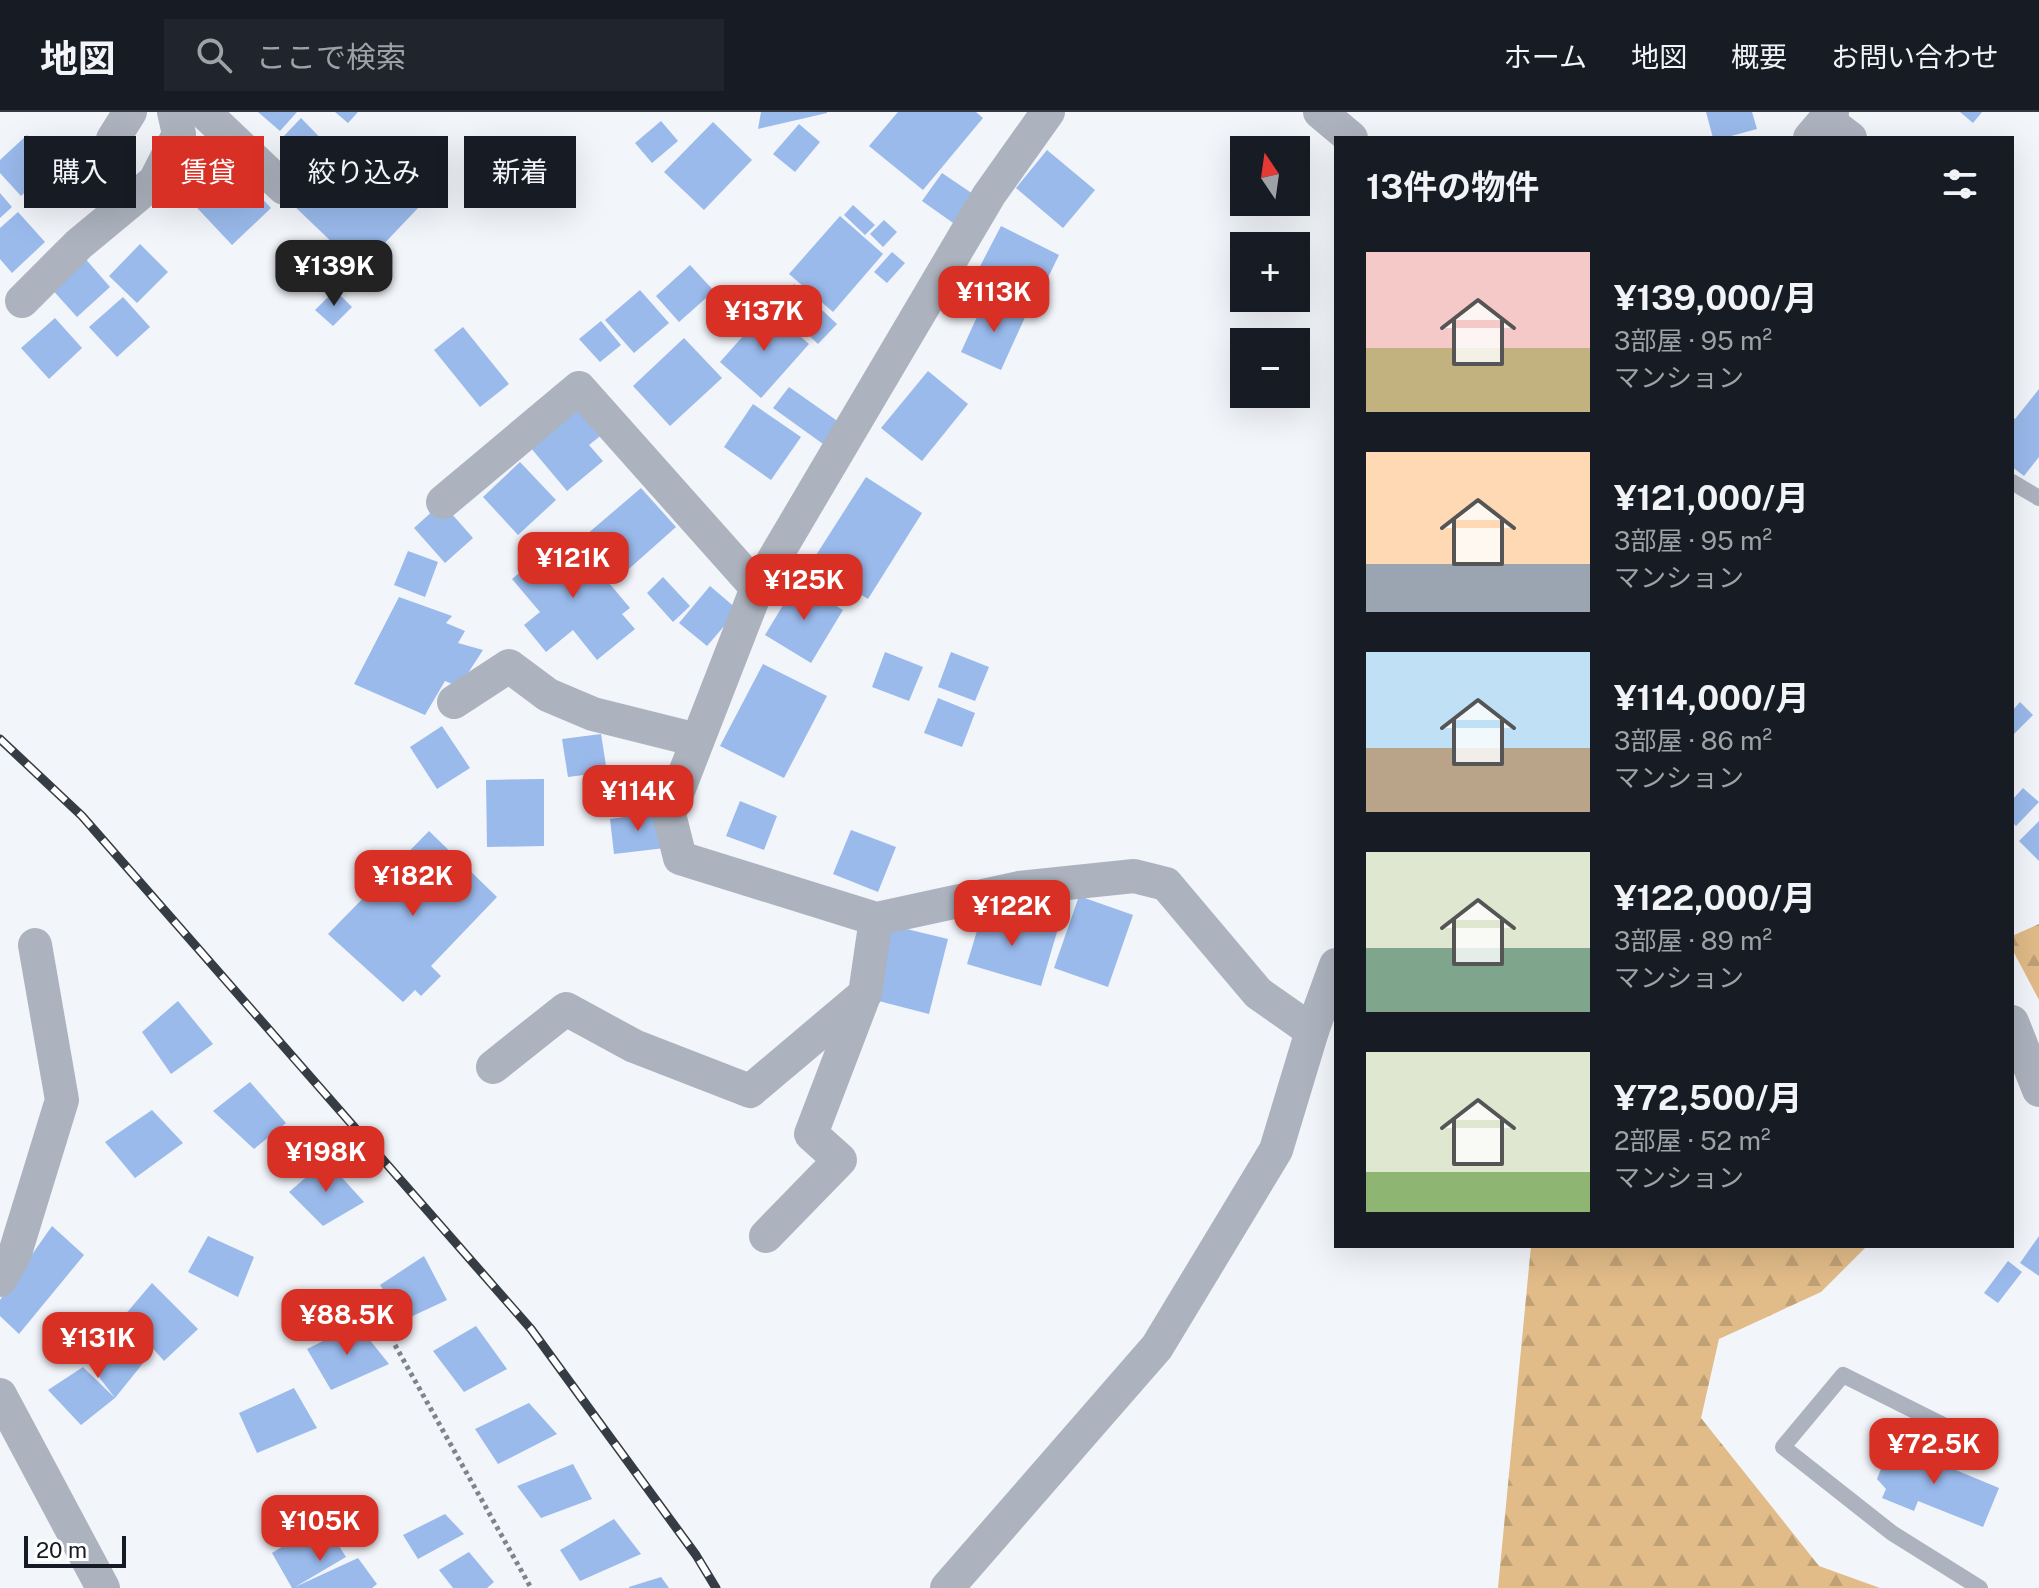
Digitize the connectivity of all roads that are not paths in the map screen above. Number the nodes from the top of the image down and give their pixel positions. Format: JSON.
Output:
{"nodes":[{"id":1,"x":174,"y":112,"type":"edge"},
{"id":2,"x":204,"y":112,"type":"edge"},
{"id":3,"x":1048,"y":112,"type":"edge"},
{"id":4,"x":1320,"y":112,"type":"edge"},
{"id":5,"x":1349,"y":136,"type":"edge"},
{"id":6,"x":280,"y":184,"type":"edge"},
{"id":7,"x":22,"y":301,"type":"dead end"},
{"id":8,"x":2014,"y":483,"type":"edge"},
{"id":9,"x":2039,"y":498,"type":"edge"},
{"id":10,"x":443,"y":502,"type":"dead end"},
{"id":11,"x":757,"y":588,"type":"junction"},
{"id":12,"x":454,"y":702,"type":"dead end"},
{"id":13,"x":697,"y":740,"type":"junction"},
{"id":14,"x":876,"y":919,"type":"junction"},
{"id":15,"x":35,"y":945,"type":"dead end"},
{"id":16,"x":1334,"y":970,"type":"edge"},
{"id":17,"x":865,"y":994,"type":"junction"},
{"id":18,"x":2014,"y":1027,"type":"edge"},
{"id":19,"x":1312,"y":1031,"type":"junction"},
{"id":20,"x":493,"y":1067,"type":"dead end"},
{"id":21,"x":2039,"y":1090,"type":"edge"},
{"id":22,"x":766,"y":1236,"type":"dead end"},
{"id":23,"x":0,"y":1280,"type":"edge"},
{"id":24,"x":0,"y":1395,"type":"edge"},
{"id":25,"x":1949,"y":1428,"type":"dead end"},
{"id":26,"x":103,"y":1588,"type":"edge"},
{"id":27,"x":947,"y":1588,"type":"edge"},
{"id":28,"x":1980,"y":1588,"type":"edge"}],
"edges":[{"from":1,"to":7,"type":"street"},
{"from":2,"to":6,"type":"street"},
{"from":3,"to":11,"type":"street"},
{"from":4,"to":5,"type":"street"},
{"from":8,"to":9,"type":"lane"},
{"from":10,"to":11,"type":"street"},
{"from":11,"to":13,"type":"street"},
{"from":12,"to":13,"type":"street"},
{"from":13,"to":14,"type":"street"},
{"from":14,"to":17,"type":"street"},
{"from":14,"to":19,"type":"street"},
{"from":15,"to":23,"type":"street"},
{"from":16,"to":19,"type":"street"},
{"from":17,"to":20,"type":"street"},
{"from":17,"to":22,"type":"street"},
{"from":18,"to":21,"type":"street"},
{"from":19,"to":27,"type":"street"},
{"from":24,"to":26,"type":"street"},
{"from":25,"to":28,"type":"lane"}]}
